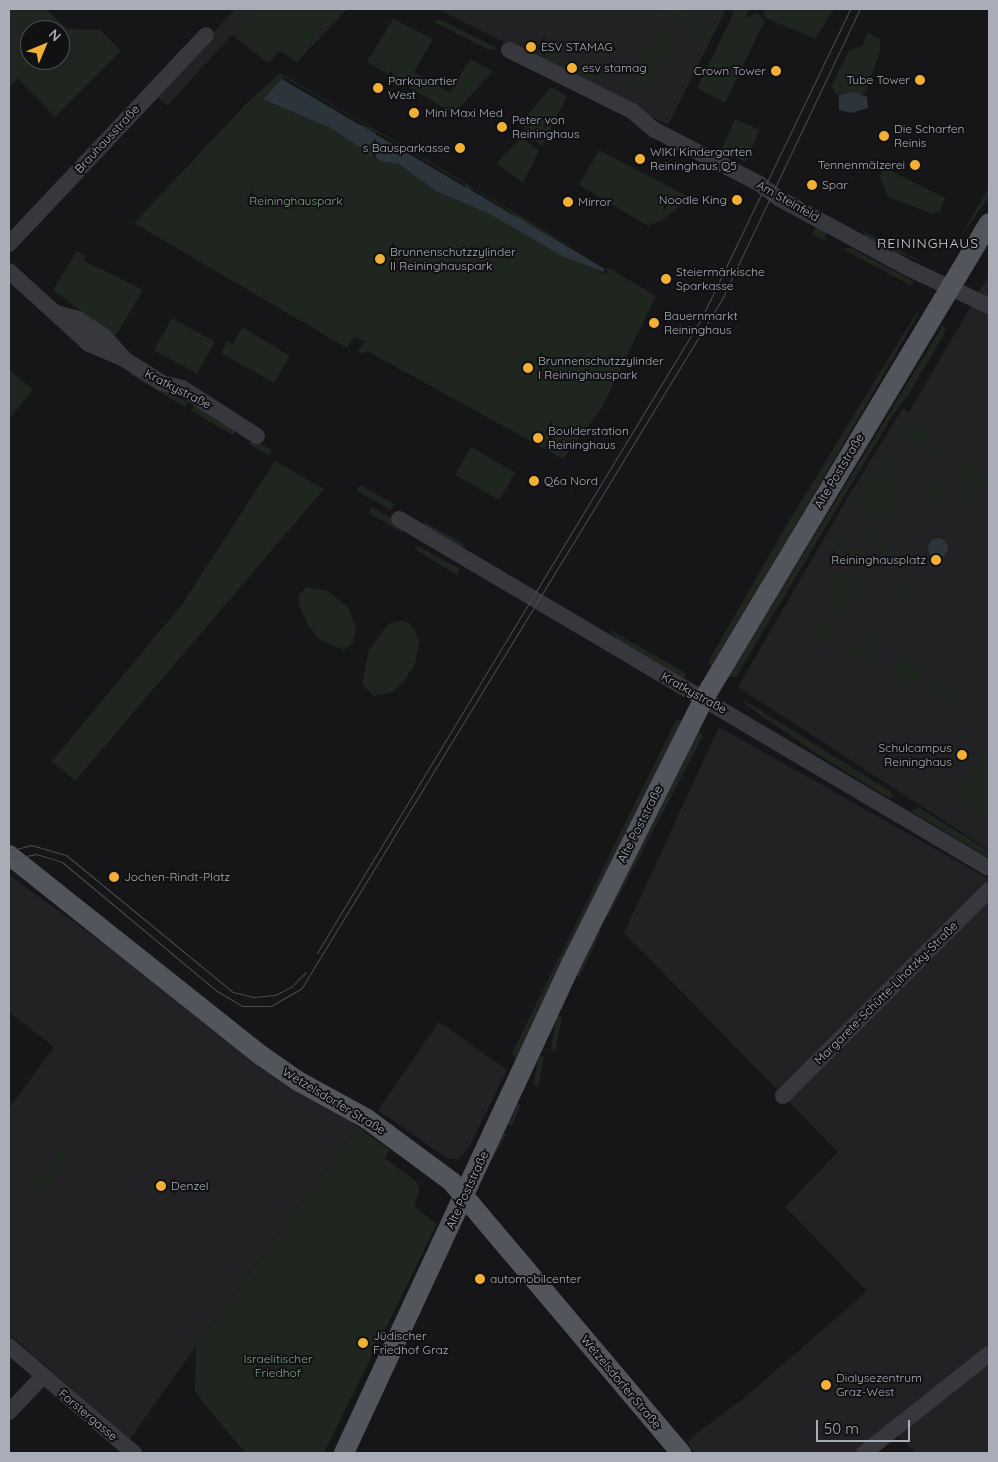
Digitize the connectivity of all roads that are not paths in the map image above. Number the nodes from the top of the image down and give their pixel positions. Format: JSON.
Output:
{"nodes":[{"id":1,"x":206,"y":36,"type":"dead end"},
{"id":2,"x":509,"y":50,"type":"dead end"},
{"id":3,"x":989,"y":223,"type":"edge"},
{"id":4,"x":9,"y":244,"type":"edge"},
{"id":5,"x":9,"y":271,"type":"edge"},
{"id":6,"x":949,"y":288,"type":"junction"},
{"id":7,"x":989,"y":306,"type":"edge"},
{"id":8,"x":256,"y":436,"type":"dead end"},
{"id":9,"x":399,"y":519,"type":"dead end"},
{"id":10,"x":703,"y":700,"type":"junction"},
{"id":11,"x":9,"y":855,"type":"edge"},
{"id":12,"x":989,"y":868,"type":"edge"},
{"id":13,"x":989,"y":890,"type":"edge"},
{"id":14,"x":783,"y":1096,"type":"dead end"},
{"id":15,"x":464,"y":1194,"type":"junction"},
{"id":16,"x":9,"y":1346,"type":"edge"},
{"id":17,"x":989,"y":1354,"type":"edge"},
{"id":18,"x":43,"y":1376,"type":"junction"},
{"id":19,"x":9,"y":1412,"type":"edge"},
{"id":20,"x":134,"y":1453,"type":"edge"},
{"id":21,"x":344,"y":1453,"type":"edge"},
{"id":22,"x":681,"y":1453,"type":"edge"},
{"id":23,"x":864,"y":1453,"type":"edge"}],
"edges":[{"from":1,"to":4,"type":"street","name":"Brauhausstraße"},
{"from":2,"to":6,"type":"street","name":"Am Steinfeld"},
{"from":3,"to":6,"type":"main road","name":"Alte Poststraße"},
{"from":5,"to":8,"type":"street","name":"Kratkystraße"},
{"from":6,"to":7,"type":"street","name":"Am Steinfeld"},
{"from":6,"to":10,"type":"main road","name":"Alte Poststraße"},
{"from":9,"to":10,"type":"street","name":"Kratkystraße"},
{"from":10,"to":12,"type":"street","name":"Kratkystraße"},
{"from":10,"to":15,"type":"main road","name":"Alte Poststraße"},
{"from":11,"to":15,"type":"main road","name":"Wetzelsdorfer Straße"},
{"from":13,"to":14,"type":"street","name":"Margarete-Schütte-Lihotzky-Straße"},
{"from":15,"to":21,"type":"main road","name":"Alte Poststraße"},
{"from":15,"to":22,"type":"main road","name":"Wetzelsdorfer Straße"},
{"from":16,"to":18,"type":"street","name":"Forstergasse"},
{"from":17,"to":23,"type":"street"},
{"from":18,"to":19,"type":"street"},
{"from":18,"to":20,"type":"street","name":"Forstergasse"}]}
